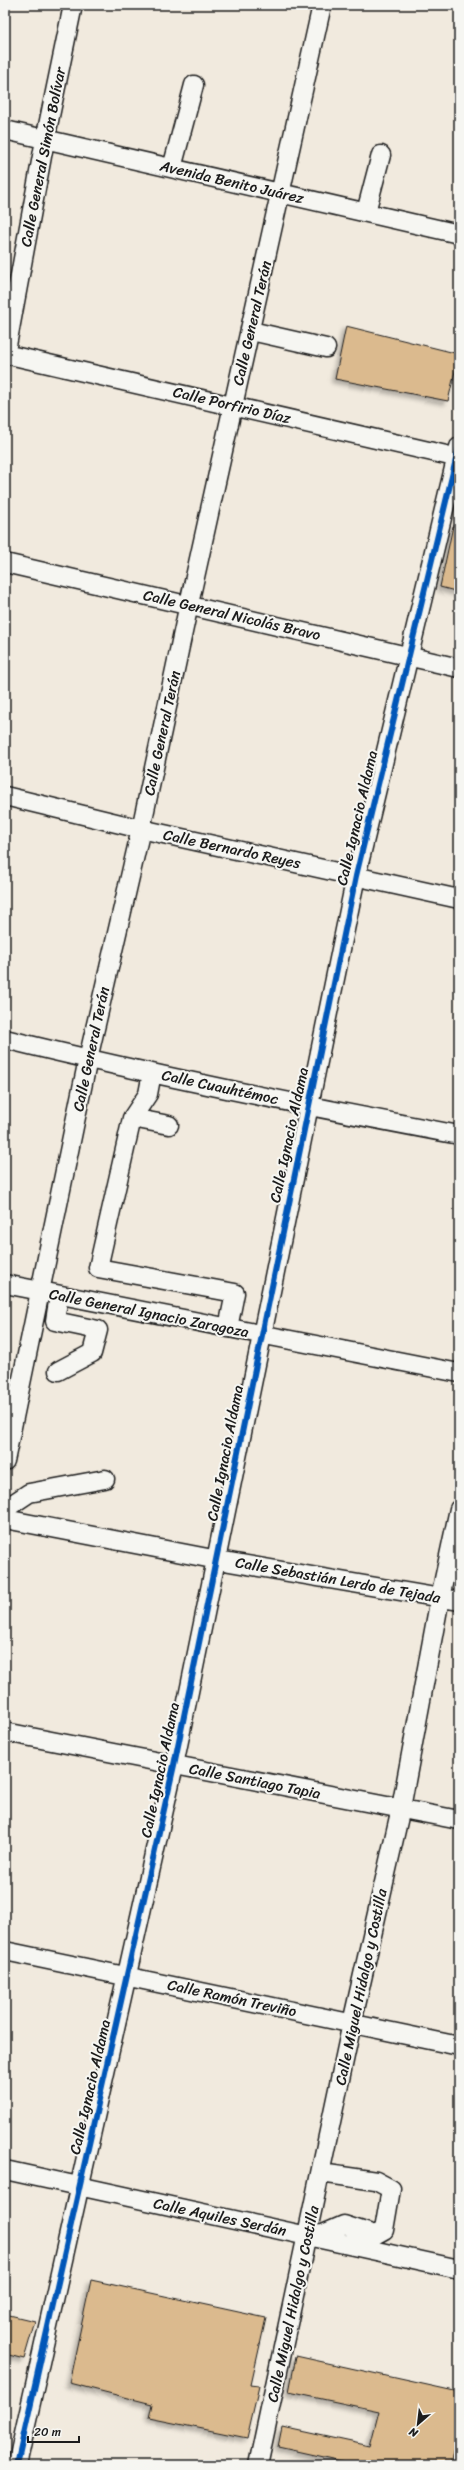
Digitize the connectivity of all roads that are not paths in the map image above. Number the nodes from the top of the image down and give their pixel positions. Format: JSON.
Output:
{"nodes":[{"id":1,"x":73,"y":5,"type":"edge"},
{"id":2,"x":322,"y":5,"type":"edge"},
{"id":3,"x":194,"y":85,"type":"dead end"},
{"id":4,"x":5,"y":130,"type":"edge"},
{"id":5,"x":45,"y":140,"type":"junction"},
{"id":6,"x":380,"y":155,"type":"dead end"},
{"id":7,"x":172,"y":168,"type":"junction"},
{"id":8,"x":281,"y":193,"type":"junction"},
{"id":9,"x":366,"y":212,"type":"junction"},
{"id":10,"x":459,"y":234,"type":"edge"},
{"id":11,"x":250,"y":331,"type":"junction"},
{"id":12,"x":326,"y":348,"type":"dead end"},
{"id":13,"x":5,"y":355,"type":"edge"},
{"id":14,"x":234,"y":406,"type":"junction"},
{"id":15,"x":458,"y":454,"type":"edge"},
{"id":16,"x":5,"y":563,"type":"edge"},
{"id":17,"x":189,"y":604,"type":"junction"},
{"id":18,"x":409,"y":656,"type":"junction"},
{"id":19,"x":459,"y":668,"type":"edge"},
{"id":20,"x":5,"y":796,"type":"edge"},
{"id":21,"x":141,"y":829,"type":"junction"},
{"id":22,"x":356,"y":876,"type":"junction"},
{"id":23,"x":459,"y":899,"type":"edge"},
{"id":24,"x":5,"y":1039,"type":"edge"},
{"id":25,"x":88,"y":1059,"type":"junction"},
{"id":26,"x":152,"y":1073,"type":"junction"},
{"id":27,"x":308,"y":1106,"type":"junction"},
{"id":28,"x":132,"y":1118,"type":"junction"},
{"id":29,"x":170,"y":1125,"type":"dead end"},
{"id":30,"x":459,"y":1134,"type":"edge"},
{"id":31,"x":5,"y":1284,"type":"edge"},
{"id":32,"x":40,"y":1291,"type":"junction"},
{"id":33,"x":59,"y":1295,"type":"junction"},
{"id":34,"x":228,"y":1328,"type":"junction"},
{"id":35,"x":261,"y":1334,"type":"junction"},
{"id":36,"x":58,"y":1372,"type":"dead end"},
{"id":37,"x":459,"y":1373,"type":"edge"},
{"id":38,"x":5,"y":1461,"type":"edge"},
{"id":39,"x":105,"y":1479,"type":"dead end"},
{"id":40,"x":5,"y":1509,"type":"edge"},
{"id":41,"x":459,"y":1509,"type":"edge"},
{"id":42,"x":5,"y":1519,"type":"edge"},
{"id":43,"x":218,"y":1560,"type":"junction"},
{"id":44,"x":440,"y":1598,"type":"junction"},
{"id":45,"x":459,"y":1601,"type":"edge"},
{"id":46,"x":5,"y":1732,"type":"edge"},
{"id":47,"x":174,"y":1765,"type":"junction"},
{"id":48,"x":401,"y":1808,"type":"junction"},
{"id":49,"x":459,"y":1820,"type":"edge"},
{"id":50,"x":5,"y":1951,"type":"edge"},
{"id":51,"x":128,"y":1977,"type":"junction"},
{"id":52,"x":352,"y":2023,"type":"junction"},
{"id":53,"x":459,"y":2046,"type":"edge"},
{"id":54,"x":5,"y":2170,"type":"edge"},
{"id":55,"x":321,"y":2173,"type":"junction"},
{"id":56,"x":81,"y":2186,"type":"junction"},
{"id":57,"x":308,"y":2236,"type":"junction"},
{"id":58,"x":459,"y":2269,"type":"edge"},
{"id":59,"x":5,"y":2464,"type":"edge"},
{"id":60,"x":11,"y":2465,"type":"edge"},
{"id":61,"x":17,"y":2465,"type":"edge"},
{"id":62,"x":258,"y":2465,"type":"edge"}],
"edges":[{"from":1,"to":5,"type":"street","name":"Calle General Simón Bolívar"},
{"from":2,"to":8,"type":"street","name":"Calle General Terán"},
{"from":3,"to":7,"type":"street"},
{"from":4,"to":5,"type":"street","name":"Avenida Benito Juárez"},
{"from":5,"to":7,"type":"street","name":"Avenida Benito Juárez"},
{"from":5,"to":13,"type":"street","name":"Calle General Simón Bolívar"},
{"from":6,"to":9,"type":"street"},
{"from":7,"to":8,"type":"street","name":"Avenida Benito Juárez"},
{"from":8,"to":9,"type":"street","name":"Avenida Benito Juárez"},
{"from":8,"to":11,"type":"street","name":"Calle General Terán"},
{"from":9,"to":10,"type":"street","name":"Avenida Benito Juárez"},
{"from":11,"to":12,"type":"street"},
{"from":11,"to":14,"type":"street","name":"Calle General Terán"},
{"from":13,"to":14,"type":"street","name":"Calle Porfirio Díaz"},
{"from":14,"to":15,"type":"street","name":"Calle Porfirio Díaz"},
{"from":14,"to":17,"type":"street","name":"Calle General Terán"},
{"from":15,"to":18,"type":"street","name":"Calle Ignacio Aldama"},
{"from":16,"to":17,"type":"street","name":"Calle General Nicolás Bravo"},
{"from":17,"to":18,"type":"street","name":"Calle General Nicolás Bravo"},
{"from":17,"to":21,"type":"street","name":"Calle General Terán"},
{"from":18,"to":19,"type":"street","name":"Calle General Nicolás Bravo"},
{"from":18,"to":22,"type":"street","name":"Calle Ignacio Aldama"},
{"from":20,"to":21,"type":"street","name":"Calle Bernardo Reyes"},
{"from":21,"to":22,"type":"street","name":"Calle Bernardo Reyes"},
{"from":21,"to":25,"type":"street","name":"Calle General Terán"},
{"from":22,"to":23,"type":"street","name":"Calle Bernardo Reyes"},
{"from":22,"to":27,"type":"street","name":"Calle Ignacio Aldama"},
{"from":24,"to":25,"type":"street","name":"Calle Cuauhtémoc"},
{"from":25,"to":26,"type":"street","name":"Calle Cuauhtémoc"},
{"from":25,"to":32,"type":"street","name":"Calle General Terán"},
{"from":26,"to":27,"type":"street","name":"Calle Cuauhtémoc"},
{"from":26,"to":28,"type":"street"},
{"from":27,"to":30,"type":"street","name":"Calle Cuauhtémoc"},
{"from":27,"to":35,"type":"street","name":"Calle Ignacio Aldama"},
{"from":28,"to":29,"type":"street"},
{"from":28,"to":34,"type":"street"},
{"from":31,"to":32,"type":"street","name":"Calle General Ignacio Zaragoza"},
{"from":32,"to":33,"type":"street","name":"Calle General Ignacio Zaragoza"},
{"from":32,"to":38,"type":"street","name":"Calle General Terán"},
{"from":33,"to":34,"type":"street","name":"Calle General Ignacio Zaragoza"},
{"from":33,"to":36,"type":"street"},
{"from":34,"to":35,"type":"street","name":"Calle General Ignacio Zaragoza"},
{"from":35,"to":37,"type":"street","name":"Calle General Ignacio Zaragoza"},
{"from":35,"to":43,"type":"street","name":"Calle Ignacio Aldama"},
{"from":39,"to":40,"type":"street"},
{"from":41,"to":44,"type":"street","name":"Calle Miguel Hidalgo y Costilla"},
{"from":42,"to":43,"type":"street","name":"Calle Sebastián Lerdo de Tejada"},
{"from":43,"to":44,"type":"street","name":"Calle Sebastián Lerdo de Tejada"},
{"from":43,"to":47,"type":"street","name":"Calle Ignacio Aldama"},
{"from":44,"to":45,"type":"street","name":"Calle Sebastián Lerdo de Tejada"},
{"from":44,"to":48,"type":"street","name":"Calle Miguel Hidalgo y Costilla"},
{"from":46,"to":47,"type":"street","name":"Calle Santiago Tapia"},
{"from":47,"to":48,"type":"street","name":"Calle Santiago Tapia"},
{"from":47,"to":51,"type":"street","name":"Calle Ignacio Aldama"},
{"from":48,"to":49,"type":"street","name":"Calle Santiago Tapia"},
{"from":48,"to":52,"type":"street","name":"Calle Miguel Hidalgo y Costilla"},
{"from":50,"to":51,"type":"street","name":"Calle Ramón Treviño"},
{"from":51,"to":52,"type":"street","name":"Calle Ramón Treviño"},
{"from":51,"to":56,"type":"street","name":"Calle Ignacio Aldama"},
{"from":52,"to":53,"type":"street","name":"Calle Ramón Treviño"},
{"from":52,"to":55,"type":"street","name":"Calle Miguel Hidalgo y Costilla"},
{"from":54,"to":56,"type":"street","name":"Calle Aquiles Serdán"},
{"from":55,"to":57,"type":"street","name":"Calle Miguel Hidalgo y Costilla"},
{"from":55,"to":57,"type":"street"},
{"from":56,"to":57,"type":"street","name":"Calle Aquiles Serdán"},
{"from":56,"to":61,"type":"street","name":"Calle Ignacio Aldama"},
{"from":57,"to":58,"type":"street","name":"Calle Aquiles Serdán"},
{"from":57,"to":62,"type":"street","name":"Calle Miguel Hidalgo y Costilla"},
{"from":59,"to":60,"type":"street"}]}
